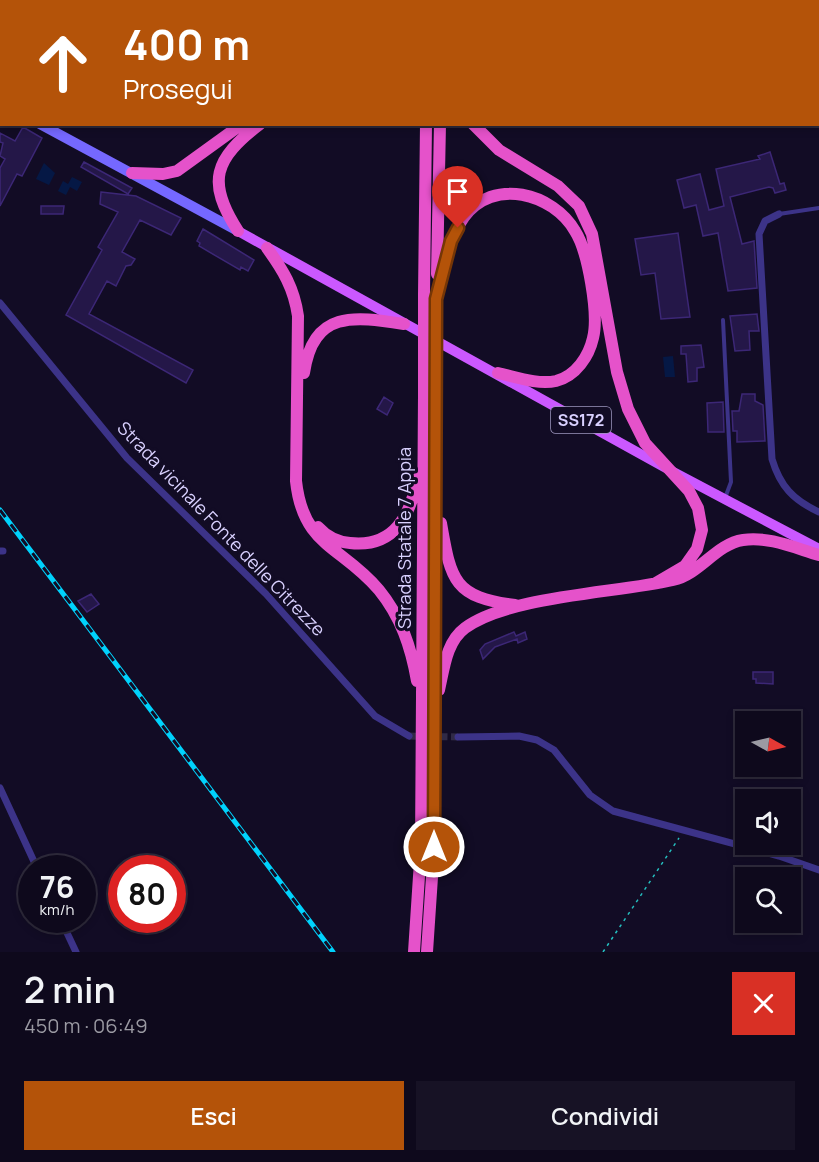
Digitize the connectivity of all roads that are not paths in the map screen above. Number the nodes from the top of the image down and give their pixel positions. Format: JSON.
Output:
{"nodes":[{"id":1,"x":44,"y":126,"type":"edge"},
{"id":2,"x":239,"y":126,"type":"edge"},
{"id":3,"x":258,"y":126,"type":"edge"},
{"id":4,"x":421,"y":126,"type":"edge"},
{"id":5,"x":426,"y":126,"type":"edge"},
{"id":6,"x":440,"y":126,"type":"edge"},
{"id":7,"x":475,"y":126,"type":"edge"},
{"id":8,"x":426,"y":145,"type":"junction"},
{"id":9,"x":132,"y":173,"type":"junction"},
{"id":10,"x":819,"y":208,"type":"edge"},
{"id":11,"x":779,"y":214,"type":"joint"},
{"id":12,"x":238,"y":231,"type":"junction"},
{"id":13,"x":267,"y":248,"type":"junction"},
{"id":14,"x":430,"y":297,"type":"junction"},
{"id":15,"x":0,"y":303,"type":"edge"},
{"id":16,"x":723,"y":320,"type":"dead end"},
{"id":17,"x":404,"y":324,"type":"junction"},
{"id":18,"x":498,"y":373,"type":"junction"},
{"id":19,"x":430,"y":396,"type":"junction"},
{"id":20,"x":423,"y":450,"type":"junction"},
{"id":21,"x":664,"y":467,"type":"junction"},
{"id":22,"x":435,"y":494,"type":"junction"},
{"id":23,"x":725,"y":499,"type":"junction"},
{"id":24,"x":819,"y":512,"type":"edge"},
{"id":25,"x":819,"y":549,"type":"edge"},
{"id":26,"x":819,"y":555,"type":"edge"},
{"id":27,"x":656,"y":583,"type":"junction"},
{"id":28,"x":522,"y":606,"type":"junction"},
{"id":29,"x":428,"y":712,"type":"junction"},
{"id":30,"x":409,"y":736,"type":"tunnel mouth"},
{"id":31,"x":458,"y":737,"type":"tunnel mouth"},
{"id":32,"x":0,"y":788,"type":"edge"},
{"id":33,"x":31,"y":855,"type":"edge"},
{"id":34,"x":819,"y":870,"type":"edge"},
{"id":35,"x":67,"y":933,"type":"edge"},
{"id":36,"x":421,"y":949,"type":"edge"},
{"id":37,"x":76,"y":952,"type":"edge"}],
"edges":[{"from":1,"to":9,"type":"main road","number":"SS172"},
{"from":2,"to":9,"type":"highway"},
{"from":3,"to":12,"type":"highway"},
{"from":4,"to":8,"type":"highway"},
{"from":5,"to":8,"type":"highway","name":"Strada Statale 7 Appia"},
{"from":6,"to":14,"type":"highway","name":"Strada Statale 7 Appia"},
{"from":7,"to":21,"type":"highway"},
{"from":8,"to":14,"type":"highway","name":"Strada Statale 7 Appia"},
{"from":9,"to":12,"type":"main road","number":"SS172"},
{"from":10,"to":11,"type":"lane"},
{"from":11,"to":24,"type":"street"},
{"from":12,"to":13,"type":"main road","number":"SS172"},
{"from":13,"to":17,"type":"main road","number":"SS172"},
{"from":13,"to":29,"type":"highway"},
{"from":14,"to":18,"type":"highway"},
{"from":14,"to":19,"type":"highway","name":"Strada Statale 7 Appia","bridge":true},
{"from":15,"to":30,"type":"street","name":"Strada vicinale Fonte delle Citrezze"},
{"from":16,"to":23,"type":"lane"},
{"from":17,"to":18,"type":"main road","number":"SS172"},
{"from":17,"to":20,"type":"highway"},
{"from":18,"to":21,"type":"main road","number":"SS172"},
{"from":19,"to":20,"type":"highway","name":"Strada Statale 7 Appia"},
{"from":19,"to":22,"type":"highway","name":"Strada Statale 7 Appia"},
{"from":20,"to":29,"type":"highway","name":"Strada Statale 7 Appia"},
{"from":21,"to":23,"type":"main road","number":"SS172"},
{"from":21,"to":27,"type":"highway"},
{"from":22,"to":28,"type":"highway"},
{"from":22,"to":29,"type":"highway","name":"Strada Statale 7 Appia"},
{"from":23,"to":25,"type":"main road","number":"SS172"},
{"from":26,"to":27,"type":"highway"},
{"from":27,"to":28,"type":"highway"},
{"from":28,"to":29,"type":"highway"},
{"from":29,"to":36,"type":"highway","name":"Strada Statale 7 Appia"},
{"from":31,"to":34,"type":"street"},
{"from":32,"to":33,"type":"street"},
{"from":35,"to":37,"type":"street"}]}
